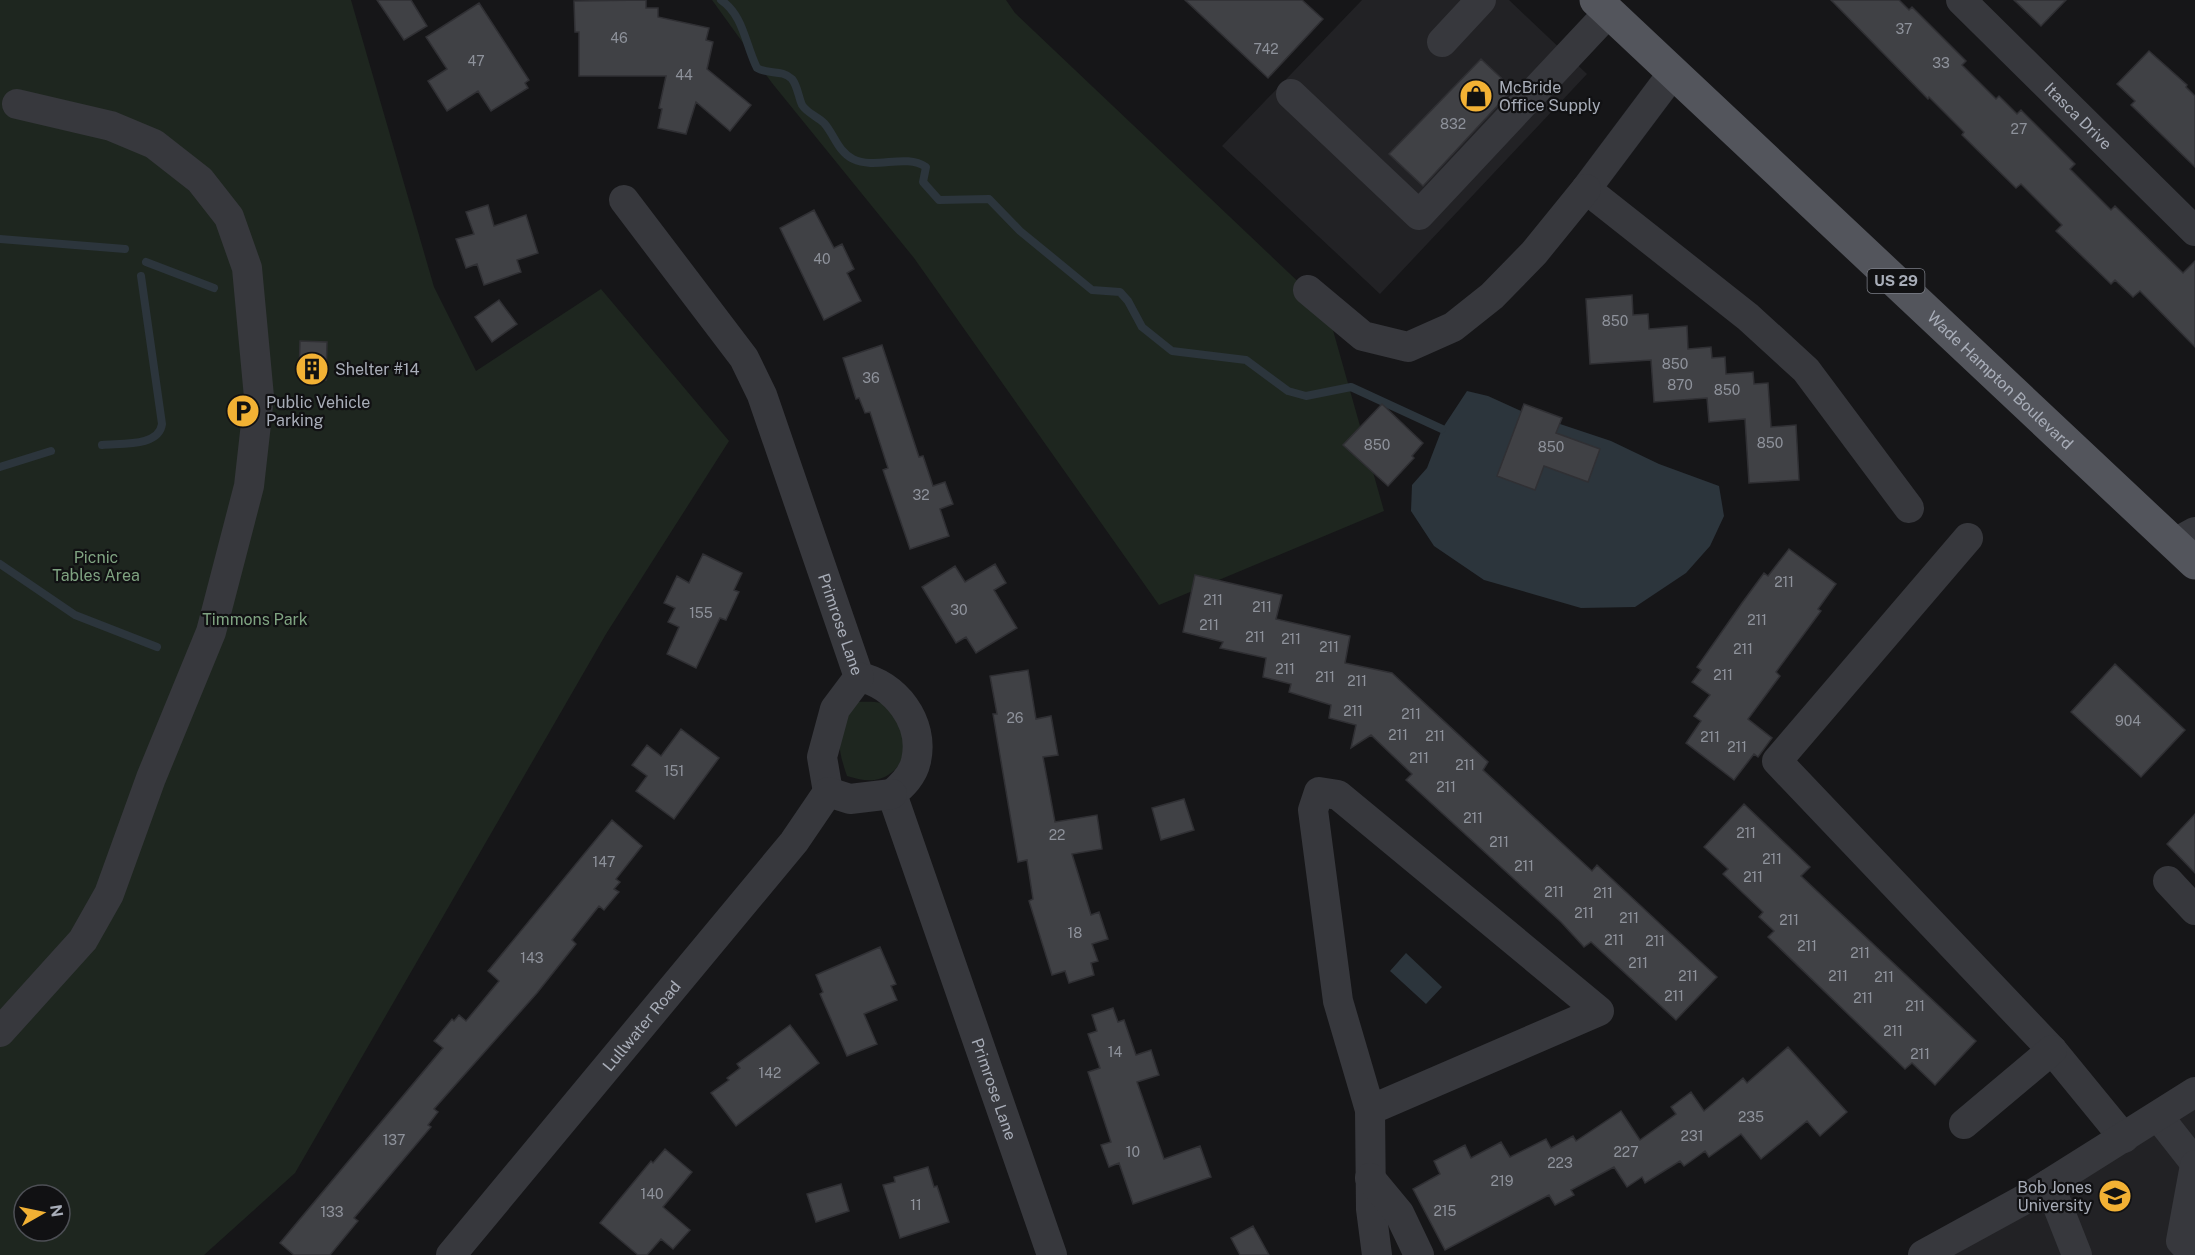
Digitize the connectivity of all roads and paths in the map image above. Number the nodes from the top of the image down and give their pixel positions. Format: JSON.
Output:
{"nodes":[{"id":1,"x":1481,"y":0,"type":"edge"},
{"id":2,"x":1961,"y":0,"type":"edge"},
{"id":3,"x":1603,"y":6,"type":"edge"},
{"id":4,"x":1442,"y":42,"type":"dead end"},
{"id":5,"x":1673,"y":73,"type":"junction"},
{"id":6,"x":1291,"y":94,"type":"dead end"},
{"id":7,"x":17,"y":104,"type":"dead end"},
{"id":8,"x":1587,"y":189,"type":"junction"},
{"id":9,"x":624,"y":200,"type":"dead end"},
{"id":10,"x":2195,"y":231,"type":"edge"},
{"id":11,"x":1308,"y":290,"type":"dead end"},
{"id":12,"x":1909,"y":508,"type":"dead end"},
{"id":13,"x":1968,"y":538,"type":"dead end"},
{"id":14,"x":2188,"y":546,"type":"edge"},
{"id":15,"x":859,"y":677,"type":"junction"},
{"id":16,"x":828,"y":792,"type":"junction"},
{"id":17,"x":892,"y":794,"type":"junction"},
{"id":18,"x":2168,"y":881,"type":"dead end"},
{"id":19,"x":2195,"y":910,"type":"edge"},
{"id":20,"x":0,"y":1032,"type":"edge"},
{"id":21,"x":2052,"y":1050,"type":"junction"},
{"id":22,"x":2195,"y":1092,"type":"edge"},
{"id":23,"x":1370,"y":1110,"type":"junction"},
{"id":24,"x":2158,"y":1116,"type":"junction"},
{"id":25,"x":1964,"y":1124,"type":"dead end"},
{"id":26,"x":2124,"y":1138,"type":"junction"},
{"id":27,"x":2195,"y":1164,"type":"edge"},
{"id":28,"x":1370,"y":1178,"type":"junction"},
{"id":29,"x":2049,"y":1184,"type":"junction"},
{"id":30,"x":451,"y":1255,"type":"edge"},
{"id":31,"x":1053,"y":1255,"type":"edge"},
{"id":32,"x":1377,"y":1255,"type":"edge"},
{"id":33,"x":1419,"y":1255,"type":"edge"},
{"id":34,"x":1923,"y":1255,"type":"edge"},
{"id":35,"x":2077,"y":1255,"type":"edge"},
{"id":36,"x":2195,"y":1255,"type":"edge"}],
"edges":[{"from":1,"to":4,"type":"street"},
{"from":2,"to":10,"type":"street","name":"Itasca Drive"},
{"from":3,"to":5,"type":"main road","name":"Wade Hampton Boulevard","number":"US 29"},
{"from":3,"to":6,"type":"street"},
{"from":5,"to":8,"type":"street"},
{"from":5,"to":14,"type":"main road","name":"Wade Hampton Boulevard","number":"US 29"},
{"from":7,"to":20,"type":"street"},
{"from":8,"to":11,"type":"street"},
{"from":8,"to":12,"type":"street"},
{"from":9,"to":15,"type":"street","name":"Primrose Lane"},
{"from":13,"to":21,"type":"street"},
{"from":15,"to":16,"type":"street"},
{"from":15,"to":17,"type":"street","name":"Primrose Lane"},
{"from":16,"to":17,"type":"street"},
{"from":16,"to":30,"type":"street","name":"Lullwater Road"},
{"from":17,"to":31,"type":"street","name":"Primrose Lane"},
{"from":18,"to":19,"type":"street"},
{"from":21,"to":25,"type":"street"},
{"from":21,"to":26,"type":"street"},
{"from":22,"to":24,"type":"street"},
{"from":23,"to":23,"type":"street"},
{"from":23,"to":28,"type":"street"},
{"from":24,"to":26,"type":"street"},
{"from":24,"to":27,"type":"street"},
{"from":26,"to":29,"type":"street"},
{"from":27,"to":36,"type":"street"},
{"from":28,"to":32,"type":"street"},
{"from":28,"to":33,"type":"street"},
{"from":29,"to":34,"type":"street"},
{"from":29,"to":35,"type":"street"}]}
